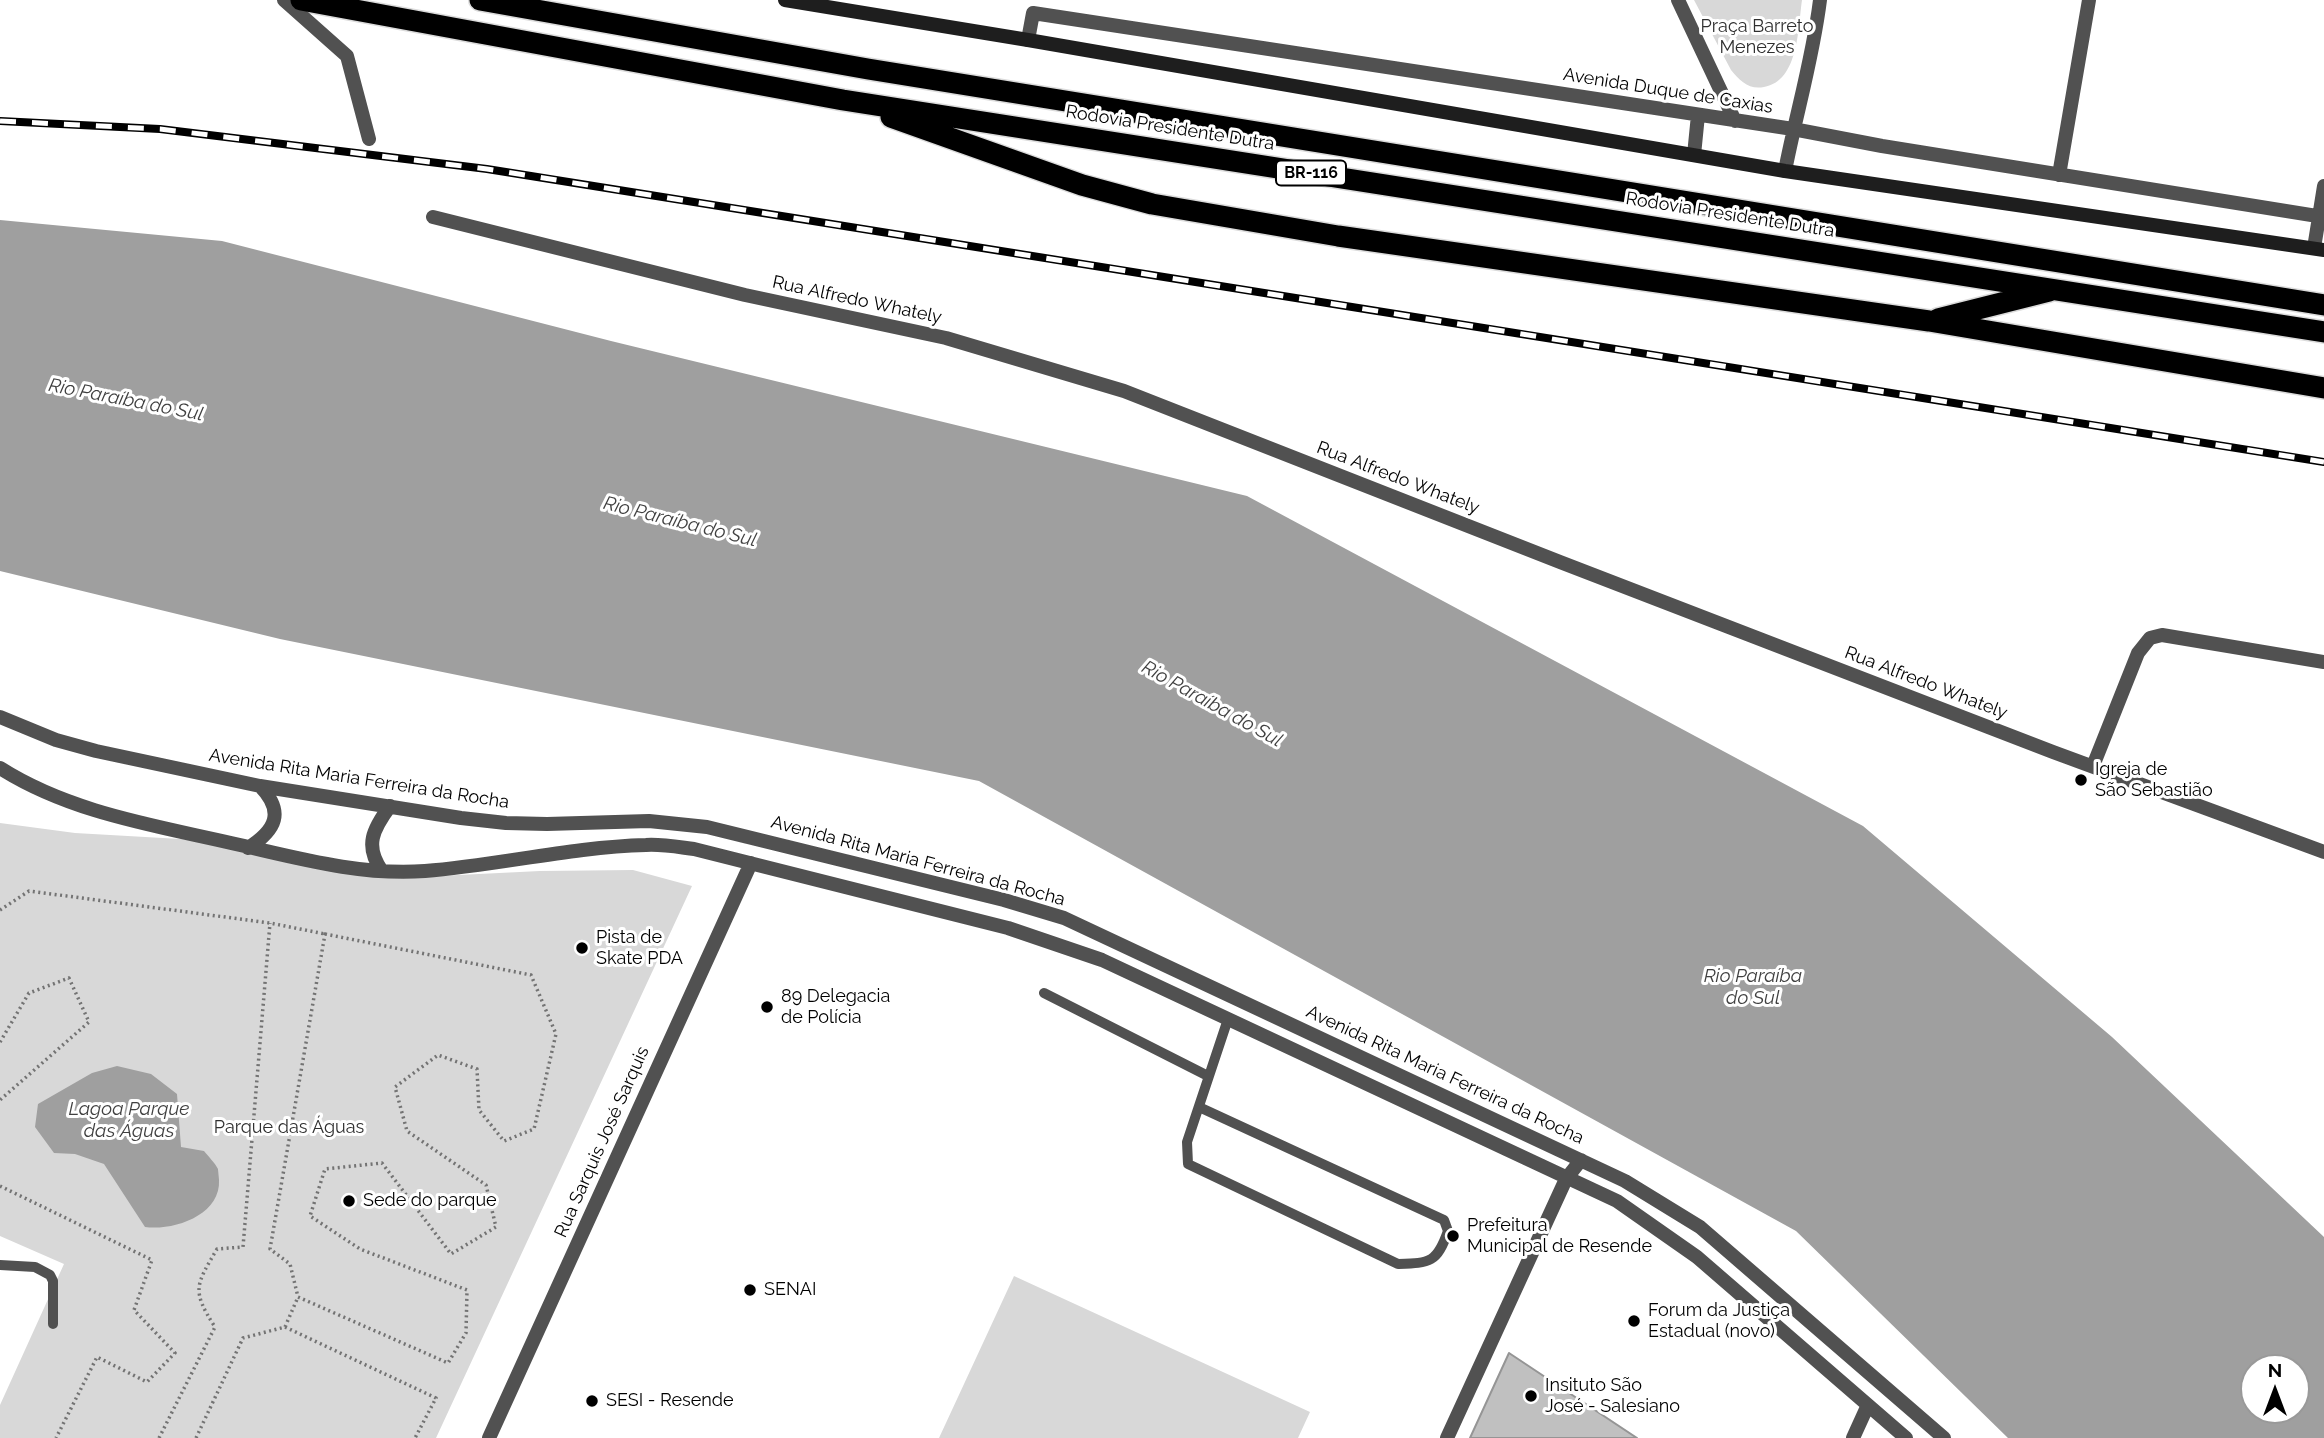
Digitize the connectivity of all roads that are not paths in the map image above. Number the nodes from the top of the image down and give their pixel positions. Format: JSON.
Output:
{"nodes":[{"id":1,"x":284,"y":0,"type":"edge"},
{"id":2,"x":301,"y":0,"type":"edge"},
{"id":3,"x":480,"y":0,"type":"edge"},
{"id":4,"x":785,"y":0,"type":"edge"},
{"id":5,"x":1678,"y":0,"type":"edge"},
{"id":6,"x":1819,"y":0,"type":"edge"},
{"id":7,"x":2089,"y":0,"type":"edge"},
{"id":8,"x":1035,"y":6,"type":"edge"},
{"id":9,"x":1028,"y":40,"type":"junction"},
{"id":10,"x":843,"y":100,"type":"junction"},
{"id":11,"x":1699,"y":115,"type":"junction"},
{"id":12,"x":1735,"y":121,"type":"junction"},
{"id":13,"x":1793,"y":129,"type":"junction"},
{"id":14,"x":369,"y":139,"type":"dead end"},
{"id":15,"x":1694,"y":155,"type":"junction"},
{"id":16,"x":1785,"y":172,"type":"junction"},
{"id":17,"x":2059,"y":175,"type":"junction"},
{"id":18,"x":2324,"y":186,"type":"edge"},
{"id":19,"x":2322,"y":216,"type":"edge"},
{"id":20,"x":433,"y":217,"type":"dead end"},
{"id":21,"x":2319,"y":249,"type":"edge"},
{"id":22,"x":2059,"y":289,"type":"junction"},
{"id":23,"x":2324,"y":305,"type":"edge"},
{"id":24,"x":1929,"y":321,"type":"junction"},
{"id":25,"x":2324,"y":332,"type":"edge"},
{"id":26,"x":2276,"y":379,"type":"junction"},
{"id":27,"x":2324,"y":388,"type":"edge"},
{"id":28,"x":2324,"y":397,"type":"edge"},
{"id":29,"x":2324,"y":662,"type":"edge"},
{"id":30,"x":0,"y":717,"type":"edge"},
{"id":31,"x":2093,"y":766,"type":"junction"},
{"id":32,"x":0,"y":768,"type":"edge"},
{"id":33,"x":260,"y":786,"type":"junction"},
{"id":34,"x":390,"y":806,"type":"junction"},
{"id":35,"x":248,"y":848,"type":"junction"},
{"id":36,"x":2324,"y":852,"type":"edge"},
{"id":37,"x":751,"y":863,"type":"junction"},
{"id":38,"x":382,"y":871,"type":"junction"},
{"id":39,"x":1044,"y":993,"type":"dead end"},
{"id":40,"x":1228,"y":1020,"type":"junction"},
{"id":41,"x":1208,"y":1076,"type":"junction"},
{"id":42,"x":1199,"y":1107,"type":"junction"},
{"id":43,"x":1581,"y":1160,"type":"junction"},
{"id":44,"x":1566,"y":1179,"type":"junction"},
{"id":45,"x":0,"y":1265,"type":"edge"},
{"id":46,"x":53,"y":1324,"type":"dead end"},
{"id":47,"x":1868,"y":1405,"type":"junction"},
{"id":48,"x":489,"y":1438,"type":"edge"},
{"id":49,"x":1447,"y":1438,"type":"edge"},
{"id":50,"x":1853,"y":1438,"type":"edge"},
{"id":51,"x":1906,"y":1438,"type":"edge"},
{"id":52,"x":1944,"y":1438,"type":"edge"}],
"edges":[{"from":1,"to":14,"type":"street"},
{"from":2,"to":10,"type":"highway","name":"Rodovia Presidente Dutra","number":"BR-116"},
{"from":3,"to":23,"type":"highway","name":"Rodovia Presidente Dutra","number":"BR-116"},
{"from":4,"to":9,"type":"street"},
{"from":5,"to":12,"type":"street"},
{"from":6,"to":13,"type":"street"},
{"from":7,"to":17,"type":"street"},
{"from":8,"to":9,"type":"street","name":"Avenida Duque de Caxias"},
{"from":8,"to":11,"type":"street","name":"Avenida Duque de Caxias"},
{"from":9,"to":15,"type":"street"},
{"from":10,"to":22,"type":"highway","name":"Rodovia Presidente Dutra","number":"BR-116"},
{"from":10,"to":24,"type":"highway"},
{"from":11,"to":12,"type":"street","name":"Avenida Duque de Caxias"},
{"from":11,"to":15,"type":"street"},
{"from":12,"to":13,"type":"street","name":"Avenida Duque de Caxias"},
{"from":13,"to":16,"type":"street"},
{"from":13,"to":17,"type":"street","name":"Avenida Duque de Caxias"},
{"from":15,"to":16,"type":"street"},
{"from":16,"to":21,"type":"street"},
{"from":17,"to":19,"type":"street","name":"Avenida Duque de Caxias"},
{"from":18,"to":19,"type":"street"},
{"from":19,"to":21,"type":"street"},
{"from":20,"to":31,"type":"street","name":"Rua Alfredo Whately"},
{"from":22,"to":24,"type":"highway"},
{"from":22,"to":25,"type":"highway","name":"Rodovia Presidente Dutra","number":"BR-116"},
{"from":24,"to":26,"type":"highway"},
{"from":26,"to":27,"type":"highway"},
{"from":26,"to":28,"type":"street"},
{"from":29,"to":31,"type":"street"},
{"from":30,"to":33,"type":"street","name":"Avenida Rita Maria Ferreira da Rocha"},
{"from":31,"to":36,"type":"street","name":"Rua Alfredo Whately"},
{"from":32,"to":35,"type":"street"},
{"from":33,"to":34,"type":"street","name":"Avenida Rita Maria Ferreira da Rocha"},
{"from":33,"to":35,"type":"street"},
{"from":34,"to":38,"type":"street"},
{"from":34,"to":43,"type":"street","name":"Avenida Rita Maria Ferreira da Rocha"},
{"from":35,"to":38,"type":"street"},
{"from":37,"to":38,"type":"street"},
{"from":37,"to":40,"type":"street"},
{"from":37,"to":48,"type":"street","name":"Rua Sarquis José Sarquis"},
{"from":39,"to":41,"type":"lane"},
{"from":40,"to":41,"type":"lane"},
{"from":40,"to":44,"type":"street"},
{"from":41,"to":42,"type":"lane"},
{"from":42,"to":42,"type":"lane"},
{"from":43,"to":44,"type":"street"},
{"from":43,"to":52,"type":"street","name":"Avenida Rita Maria Ferreira da Rocha"},
{"from":44,"to":47,"type":"street"},
{"from":44,"to":49,"type":"street"},
{"from":45,"to":46,"type":"lane"},
{"from":47,"to":50,"type":"street"},
{"from":47,"to":51,"type":"street"}]}
